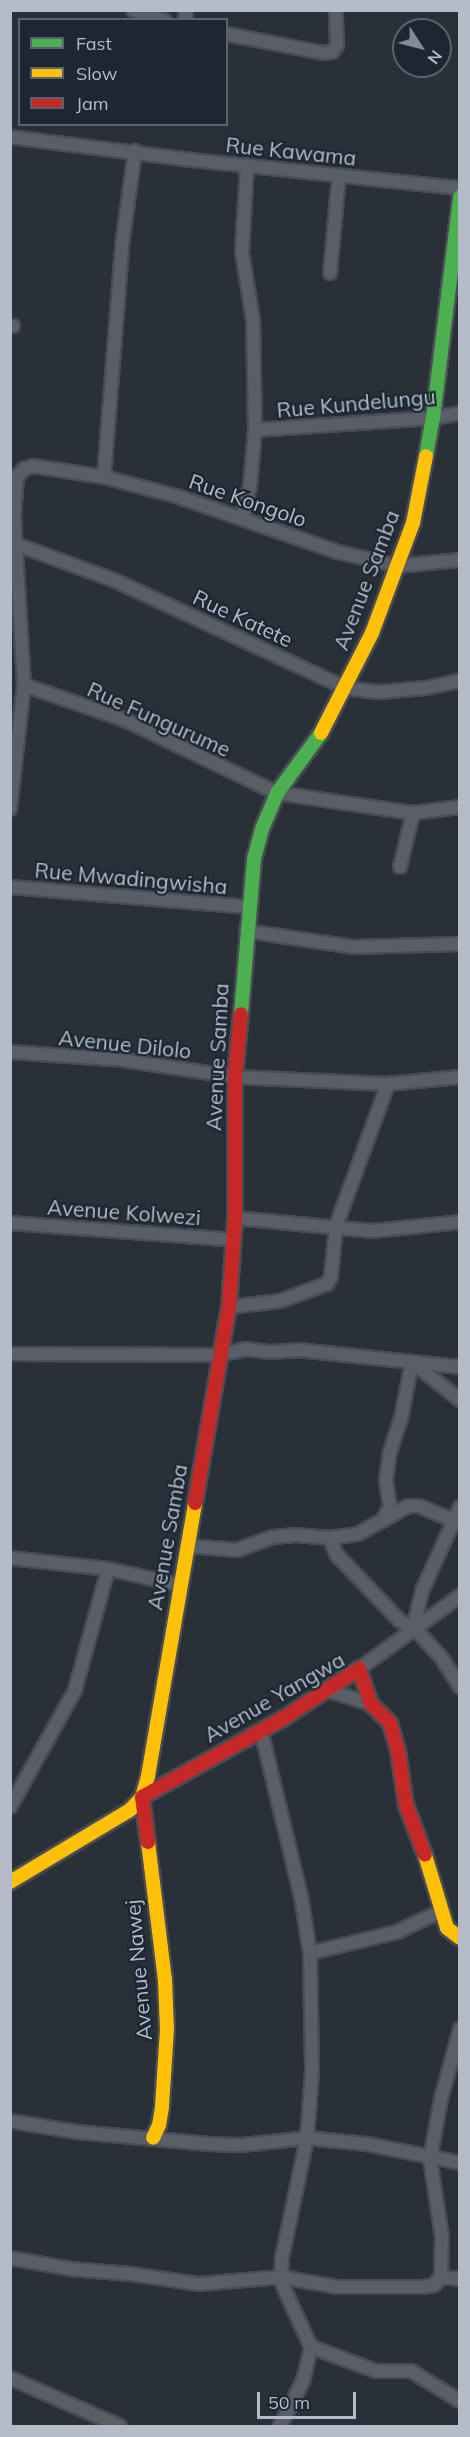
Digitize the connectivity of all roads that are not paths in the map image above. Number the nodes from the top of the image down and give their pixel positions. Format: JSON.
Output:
{"nodes":[{"id":1,"x":133,"y":10,"type":"edge"},
{"id":2,"x":336,"y":10,"type":"edge"},
{"id":3,"x":158,"y":18,"type":"edge"},
{"id":4,"x":228,"y":34,"type":"edge"},
{"id":5,"x":10,"y":137,"type":"edge"},
{"id":6,"x":135,"y":151,"type":"junction"},
{"id":7,"x":247,"y":165,"type":"junction"},
{"id":8,"x":339,"y":176,"type":"junction"},
{"id":9,"x":459,"y":189,"type":"edge"},
{"id":10,"x":459,"y":197,"type":"edge"},
{"id":11,"x":330,"y":273,"type":"dead end"},
{"id":12,"x":453,"y":286,"type":"edge"},
{"id":13,"x":459,"y":413,"type":"edge"},
{"id":14,"x":433,"y":418,"type":"junction"},
{"id":15,"x":255,"y":430,"type":"junction"},
{"id":16,"x":104,"y":477,"type":"junction"},
{"id":17,"x":12,"y":517,"type":"edge"},
{"id":18,"x":242,"y":518,"type":"junction"},
{"id":19,"x":15,"y":544,"type":"junction"},
{"id":20,"x":459,"y":560,"type":"edge"},
{"id":21,"x":397,"y":566,"type":"junction"},
{"id":22,"x":459,"y":681,"type":"edge"},
{"id":23,"x":24,"y":685,"type":"junction"},
{"id":24,"x":345,"y":688,"type":"junction"},
{"id":25,"x":16,"y":703,"type":"edge"},
{"id":26,"x":277,"y":793,"type":"junction"},
{"id":27,"x":459,"y":807,"type":"edge"},
{"id":28,"x":10,"y":809,"type":"edge"},
{"id":29,"x":413,"y":813,"type":"junction"},
{"id":30,"x":400,"y":867,"type":"dead end"},
{"id":31,"x":10,"y":887,"type":"edge"},
{"id":32,"x":249,"y":907,"type":"junction"},
{"id":33,"x":246,"y":931,"type":"junction"},
{"id":34,"x":459,"y":944,"type":"edge"},
{"id":35,"x":10,"y":1052,"type":"edge"},
{"id":36,"x":235,"y":1077,"type":"junction"},
{"id":37,"x":459,"y":1077,"type":"edge"},
{"id":38,"x":388,"y":1084,"type":"junction"},
{"id":39,"x":235,"y":1218,"type":"junction"},
{"id":40,"x":459,"y":1222,"type":"edge"},
{"id":41,"x":10,"y":1223,"type":"edge"},
{"id":42,"x":336,"y":1226,"type":"junction"},
{"id":43,"x":234,"y":1240,"type":"junction"},
{"id":44,"x":229,"y":1307,"type":"junction"},
{"id":45,"x":10,"y":1354,"type":"edge"},
{"id":46,"x":220,"y":1355,"type":"junction"},
{"id":47,"x":412,"y":1362,"type":"junction"},
{"id":48,"x":459,"y":1367,"type":"edge"},
{"id":49,"x":459,"y":1401,"type":"edge"},
{"id":50,"x":459,"y":1507,"type":"edge"},
{"id":51,"x":383,"y":1520,"type":"junction"},
{"id":52,"x":457,"y":1521,"type":"edge"},
{"id":53,"x":330,"y":1538,"type":"junction"},
{"id":54,"x":189,"y":1546,"type":"junction"},
{"id":55,"x":10,"y":1558,"type":"edge"},
{"id":56,"x":108,"y":1569,"type":"junction"},
{"id":57,"x":181,"y":1585,"type":"junction"},
{"id":58,"x":459,"y":1596,"type":"edge"},
{"id":59,"x":413,"y":1628,"type":"junction"},
{"id":60,"x":359,"y":1669,"type":"junction"},
{"id":61,"x":459,"y":1687,"type":"edge"},
{"id":62,"x":327,"y":1690,"type":"junction"},
{"id":63,"x":370,"y":1704,"type":"junction"},
{"id":64,"x":261,"y":1730,"type":"junction"},
{"id":65,"x":142,"y":1797,"type":"junction"},
{"id":66,"x":10,"y":1807,"type":"edge"},
{"id":67,"x":10,"y":1882,"type":"edge"},
{"id":68,"x":441,"y":1911,"type":"junction"},
{"id":69,"x":459,"y":1938,"type":"edge"},
{"id":70,"x":310,"y":1953,"type":"junction"},
{"id":71,"x":459,"y":2029,"type":"edge"},
{"id":72,"x":10,"y":2121,"type":"edge"},
{"id":73,"x":153,"y":2138,"type":"junction"},
{"id":74,"x":306,"y":2139,"type":"junction"},
{"id":75,"x":430,"y":2158,"type":"junction"},
{"id":76,"x":459,"y":2163,"type":"edge"},
{"id":77,"x":10,"y":2258,"type":"edge"},
{"id":78,"x":281,"y":2277,"type":"junction"},
{"id":79,"x":441,"y":2277,"type":"junction"},
{"id":80,"x":459,"y":2279,"type":"edge"},
{"id":81,"x":311,"y":2347,"type":"junction"},
{"id":82,"x":10,"y":2378,"type":"edge"},
{"id":83,"x":459,"y":2401,"type":"edge"},
{"id":84,"x":120,"y":2427,"type":"edge"},
{"id":85,"x":280,"y":2427,"type":"edge"}],
"edges":[{"from":1,"to":3,"type":"street"},
{"from":2,"to":4,"type":"street"},
{"from":5,"to":6,"type":"street","name":"Rue Kawama"},
{"from":6,"to":7,"type":"street","name":"Rue Kawama"},
{"from":6,"to":16,"type":"street"},
{"from":7,"to":8,"type":"street","name":"Rue Kawama"},
{"from":7,"to":15,"type":"street"},
{"from":8,"to":9,"type":"street","name":"Rue Kawama"},
{"from":8,"to":11,"type":"street"},
{"from":10,"to":12,"type":"street","name":"Avenue Samba"},
{"from":12,"to":14,"type":"street","name":"Avenue Samba"},
{"from":13,"to":14,"type":"street","name":"Rue Kundelungu"},
{"from":14,"to":15,"type":"street","name":"Rue Kundelungu"},
{"from":14,"to":21,"type":"street","name":"Avenue Samba"},
{"from":15,"to":18,"type":"street"},
{"from":16,"to":17,"type":"street","name":"Rue Kongolo"},
{"from":16,"to":18,"type":"street","name":"Rue Kongolo"},
{"from":17,"to":19,"type":"street"},
{"from":18,"to":21,"type":"street","name":"Rue Kongolo"},
{"from":19,"to":23,"type":"street"},
{"from":19,"to":24,"type":"street","name":"Rue Katete"},
{"from":20,"to":21,"type":"street","name":"Rue Kongolo"},
{"from":21,"to":24,"type":"street","name":"Avenue Samba"},
{"from":22,"to":24,"type":"street","name":"Rue Katete"},
{"from":23,"to":25,"type":"street"},
{"from":23,"to":26,"type":"street","name":"Rue Fungurume"},
{"from":24,"to":26,"type":"street","name":"Avenue Samba"},
{"from":25,"to":28,"type":"street"},
{"from":26,"to":29,"type":"street","name":"Rue Fungurume"},
{"from":26,"to":32,"type":"street","name":"Avenue Samba"},
{"from":27,"to":29,"type":"street"},
{"from":29,"to":30,"type":"street"},
{"from":31,"to":32,"type":"street","name":"Rue Mwadingwisha"},
{"from":32,"to":33,"type":"street","name":"Avenue Samba"},
{"from":33,"to":34,"type":"street"},
{"from":33,"to":36,"type":"street","name":"Avenue Samba"},
{"from":35,"to":36,"type":"street","name":"Avenue Dilolo"},
{"from":36,"to":38,"type":"street","name":"Avenue Dilolo"},
{"from":36,"to":39,"type":"street","name":"Avenue Samba"},
{"from":37,"to":38,"type":"street","name":"Avenue Dilolo"},
{"from":38,"to":42,"type":"street"},
{"from":39,"to":42,"type":"street"},
{"from":39,"to":43,"type":"street","name":"Avenue Samba"},
{"from":40,"to":42,"type":"street"},
{"from":41,"to":43,"type":"street","name":"Avenue Kolwezi"},
{"from":42,"to":44,"type":"street"},
{"from":43,"to":44,"type":"street","name":"Avenue Samba"},
{"from":44,"to":46,"type":"street","name":"Avenue Samba"},
{"from":45,"to":46,"type":"street"},
{"from":46,"to":47,"type":"street"},
{"from":46,"to":54,"type":"street","name":"Avenue Samba"},
{"from":47,"to":48,"type":"street"},
{"from":47,"to":49,"type":"street"},
{"from":47,"to":51,"type":"street"},
{"from":50,"to":52,"type":"street"},
{"from":51,"to":52,"type":"street"},
{"from":51,"to":53,"type":"street"},
{"from":52,"to":59,"type":"street"},
{"from":53,"to":54,"type":"street"},
{"from":53,"to":59,"type":"street"},
{"from":54,"to":57,"type":"street","name":"Avenue Samba"},
{"from":55,"to":56,"type":"street"},
{"from":56,"to":57,"type":"street"},
{"from":56,"to":66,"type":"street"},
{"from":57,"to":65,"type":"street","name":"Avenue Samba"},
{"from":58,"to":59,"type":"street"},
{"from":59,"to":60,"type":"street"},
{"from":59,"to":61,"type":"street"},
{"from":60,"to":62,"type":"street","name":"Avenue Yangwa"},
{"from":60,"to":63,"type":"street","name":"Avenue Yangwa"},
{"from":62,"to":63,"type":"street"},
{"from":62,"to":64,"type":"street","name":"Avenue Yangwa"},
{"from":63,"to":68,"type":"street","name":"Avenue Yangwa"},
{"from":64,"to":65,"type":"street","name":"Avenue Yangwa"},
{"from":64,"to":70,"type":"street"},
{"from":65,"to":67,"type":"street"},
{"from":65,"to":73,"type":"street","name":"Avenue Nawej"},
{"from":68,"to":69,"type":"street","name":"Avenue Yangwa"},
{"from":68,"to":70,"type":"street"},
{"from":70,"to":74,"type":"street"},
{"from":71,"to":75,"type":"street"},
{"from":72,"to":73,"type":"street"},
{"from":73,"to":74,"type":"street"},
{"from":74,"to":75,"type":"street"},
{"from":74,"to":78,"type":"street"},
{"from":75,"to":76,"type":"street"},
{"from":75,"to":79,"type":"street"},
{"from":77,"to":78,"type":"street"},
{"from":78,"to":79,"type":"street"},
{"from":78,"to":81,"type":"street"},
{"from":79,"to":80,"type":"street"},
{"from":81,"to":83,"type":"street"},
{"from":81,"to":85,"type":"street"},
{"from":82,"to":84,"type":"street"}]}
